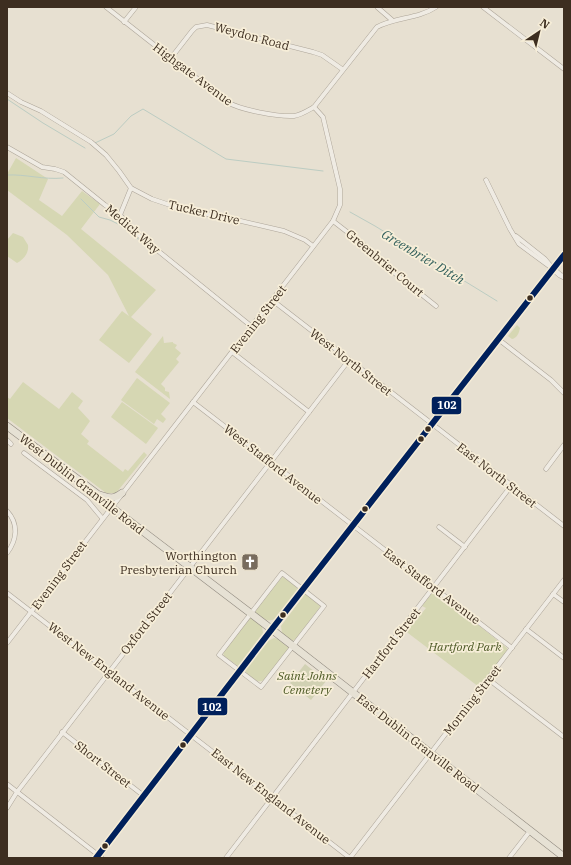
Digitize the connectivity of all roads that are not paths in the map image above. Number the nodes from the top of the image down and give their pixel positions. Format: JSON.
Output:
{"nodes":[{"id":1,"x":106,"y":7,"type":"edge"},
{"id":2,"x":136,"y":7,"type":"edge"},
{"id":3,"x":377,"y":7,"type":"edge"},
{"id":4,"x":436,"y":7,"type":"edge"},
{"id":5,"x":483,"y":7,"type":"edge"},
{"id":6,"x":392,"y":20,"type":"junction"},
{"id":7,"x":124,"y":22,"type":"junction"},
{"id":8,"x":171,"y":58,"type":"junction"},
{"id":9,"x":342,"y":69,"type":"junction"},
{"id":10,"x":564,"y":69,"type":"edge"},
{"id":11,"x":7,"y":93,"type":"edge"},
{"id":12,"x":314,"y":107,"type":"junction"},
{"id":13,"x":7,"y":147,"type":"edge"},
{"id":14,"x":486,"y":180,"type":"dead end"},
{"id":15,"x":132,"y":188,"type":"junction"},
{"id":16,"x":120,"y":215,"type":"junction"},
{"id":17,"x":333,"y":221,"type":"junction"},
{"id":18,"x":313,"y":246,"type":"junction"},
{"id":19,"x":564,"y":255,"type":"edge"},
{"id":20,"x":553,"y":269,"type":"junction"},
{"id":21,"x":564,"y":277,"type":"edge"},
{"id":22,"x":272,"y":300,"type":"junction"},
{"id":23,"x":436,"y":306,"type":"dead end"},
{"id":24,"x":251,"y":326,"type":"junction"},
{"id":25,"x":498,"y":339,"type":"junction"},
{"id":26,"x":232,"y":352,"type":"junction"},
{"id":27,"x":349,"y":360,"type":"junction"},
{"id":28,"x":564,"y":393,"type":"edge"},
{"id":29,"x":193,"y":402,"type":"junction"},
{"id":30,"x":309,"y":412,"type":"junction"},
{"id":31,"x":431,"y":424,"type":"junction"},
{"id":32,"x":7,"y":426,"type":"edge"},
{"id":33,"x":7,"y":440,"type":"edge"},
{"id":34,"x":11,"y":444,"type":"dead end"},
{"id":35,"x":564,"y":445,"type":"edge"},
{"id":36,"x":24,"y":453,"type":"dead end"},
{"id":37,"x":270,"y":462,"type":"junction"},
{"id":38,"x":546,"y":469,"type":"dead end"},
{"id":39,"x":512,"y":486,"type":"junction"},
{"id":40,"x":96,"y":493,"type":"junction"},
{"id":41,"x":122,"y":493,"type":"junction"},
{"id":42,"x":111,"y":506,"type":"junction"},
{"id":43,"x":7,"y":511,"type":"edge"},
{"id":44,"x":102,"y":518,"type":"junction"},
{"id":45,"x":353,"y":525,"type":"junction"},
{"id":46,"x":439,"y":526,"type":"dead end"},
{"id":47,"x":564,"y":526,"type":"edge"},
{"id":48,"x":465,"y":547,"type":"junction"},
{"id":49,"x":7,"y":553,"type":"edge"},
{"id":50,"x":190,"y":567,"type":"junction"},
{"id":51,"x":564,"y":580,"type":"edge"},
{"id":52,"x":434,"y":587,"type":"junction"},
{"id":53,"x":303,"y":590,"type":"junction"},
{"id":54,"x":7,"y":593,"type":"edge"},
{"id":55,"x":553,"y":594,"type":"junction"},
{"id":56,"x":564,"y":602,"type":"edge"},
{"id":57,"x":31,"y":612,"type":"junction"},
{"id":58,"x":251,"y":613,"type":"junction"},
{"id":59,"x":272,"y":629,"type":"junction"},
{"id":60,"x":526,"y":629,"type":"junction"},
{"id":61,"x":7,"y":643,"type":"edge"},
{"id":62,"x":293,"y":646,"type":"junction"},
{"id":63,"x":512,"y":648,"type":"junction"},
{"id":64,"x":564,"y":658,"type":"edge"},
{"id":65,"x":109,"y":671,"type":"junction"},
{"id":66,"x":240,"y":671,"type":"junction"},
{"id":67,"x":488,"y":679,"type":"junction"},
{"id":68,"x":353,"y":692,"type":"junction"},
{"id":69,"x":62,"y":732,"type":"junction"},
{"id":70,"x":191,"y":735,"type":"junction"},
{"id":71,"x":564,"y":738,"type":"edge"},
{"id":72,"x":431,"y":753,"type":"junction"},
{"id":73,"x":7,"y":784,"type":"edge"},
{"id":74,"x":17,"y":792,"type":"junction"},
{"id":75,"x":144,"y":796,"type":"junction"},
{"id":76,"x":272,"y":798,"type":"junction"},
{"id":77,"x":7,"y":808,"type":"edge"},
{"id":78,"x":530,"y":831,"type":"junction"},
{"id":79,"x":99,"y":857,"type":"edge"},
{"id":80,"x":564,"y":857,"type":"edge"},
{"id":81,"x":226,"y":858,"type":"edge"},
{"id":82,"x":350,"y":858,"type":"edge"},
{"id":83,"x":509,"y":858,"type":"edge"}],
"edges":[{"from":1,"to":7,"type":"street","name":"Highgate Avenue"},
{"from":2,"to":7,"type":"street"},
{"from":3,"to":6,"type":"street"},
{"from":4,"to":6,"type":"street"},
{"from":5,"to":10,"type":"street"},
{"from":6,"to":9,"type":"street"},
{"from":7,"to":8,"type":"street","name":"Highgate Avenue"},
{"from":8,"to":9,"type":"street","name":"Weydon Road"},
{"from":8,"to":12,"type":"street","name":"Highgate Avenue"},
{"from":9,"to":12,"type":"street"},
{"from":11,"to":15,"type":"street","name":"Tucker Drive"},
{"from":12,"to":17,"type":"street","name":"Evening Street"},
{"from":13,"to":16,"type":"street","name":"Medick Way"},
{"from":14,"to":20,"type":"street"},
{"from":15,"to":16,"type":"street"},
{"from":15,"to":18,"type":"street","name":"Tucker Drive"},
{"from":16,"to":24,"type":"street","name":"Medick Way"},
{"from":17,"to":18,"type":"street","name":"Evening Street"},
{"from":17,"to":23,"type":"street","name":"Greenbrier Court"},
{"from":18,"to":22,"type":"street","name":"Evening Street"},
{"from":19,"to":20,"type":"main road"},
{"from":20,"to":21,"type":"street"},
{"from":20,"to":25,"type":"main road"},
{"from":22,"to":24,"type":"street","name":"Evening Street"},
{"from":22,"to":27,"type":"street","name":"West North Street"},
{"from":24,"to":26,"type":"street","name":"Evening Street"},
{"from":25,"to":28,"type":"street"},
{"from":25,"to":31,"type":"main road"},
{"from":26,"to":29,"type":"street","name":"Evening Street"},
{"from":26,"to":30,"type":"street"},
{"from":27,"to":30,"type":"street","name":"Oxford Street"},
{"from":27,"to":31,"type":"street","name":"West North Street"},
{"from":29,"to":37,"type":"street","name":"West Stafford Avenue"},
{"from":29,"to":41,"type":"street","name":"Evening Street"},
{"from":30,"to":37,"type":"street","name":"Oxford Street"},
{"from":31,"to":39,"type":"street","name":"East North Street"},
{"from":31,"to":45,"type":"main road"},
{"from":32,"to":40,"type":"main road","name":"West Dublin Granville Road"},
{"from":33,"to":34,"type":"street"},
{"from":35,"to":38,"type":"street"},
{"from":36,"to":44,"type":"street"},
{"from":37,"to":45,"type":"street","name":"West Stafford Avenue"},
{"from":37,"to":50,"type":"street","name":"Oxford Street"},
{"from":39,"to":47,"type":"street","name":"East North Street"},
{"from":39,"to":48,"type":"street","name":"Hartford Street"},
{"from":40,"to":41,"type":"main road"},
{"from":40,"to":42,"type":"main road","name":"West Dublin Granville Road"},
{"from":41,"to":42,"type":"street","name":"Evening Street"},
{"from":42,"to":44,"type":"street","name":"Evening Street"},
{"from":42,"to":50,"type":"main road","name":"West Dublin Granville Road"},
{"from":43,"to":49,"type":"street"},
{"from":44,"to":57,"type":"street","name":"Evening Street"},
{"from":45,"to":52,"type":"street","name":"East Stafford Avenue"},
{"from":45,"to":53,"type":"main road"},
{"from":46,"to":48,"type":"street"},
{"from":48,"to":52,"type":"street","name":"Hartford Street"},
{"from":50,"to":58,"type":"main road","name":"West Dublin Granville Road"},
{"from":50,"to":65,"type":"street","name":"Oxford Street"},
{"from":51,"to":55,"type":"street","name":"Morning Street"},
{"from":52,"to":63,"type":"street","name":"East Stafford Avenue"},
{"from":52,"to":68,"type":"street","name":"Hartford Street"},
{"from":53,"to":58,"type":"street"},
{"from":53,"to":59,"type":"main road"},
{"from":53,"to":62,"type":"street"},
{"from":54,"to":57,"type":"street","name":"West New England Avenue"},
{"from":55,"to":56,"type":"street"},
{"from":55,"to":60,"type":"street","name":"Morning Street"},
{"from":57,"to":61,"type":"street","name":"Evening Street"},
{"from":57,"to":65,"type":"street","name":"West New England Avenue"},
{"from":58,"to":59,"type":"main road","name":"West Dublin Granville Road"},
{"from":58,"to":66,"type":"street"},
{"from":59,"to":62,"type":"main road","name":"East Dublin Granville Road"},
{"from":59,"to":66,"type":"main road"},
{"from":60,"to":63,"type":"street","name":"Morning Street"},
{"from":60,"to":64,"type":"street"},
{"from":62,"to":66,"type":"street"},
{"from":62,"to":68,"type":"main road","name":"East Dublin Granville Road"},
{"from":63,"to":67,"type":"street","name":"Morning Street"},
{"from":65,"to":69,"type":"street","name":"Oxford Street"},
{"from":65,"to":70,"type":"street","name":"West New England Avenue"},
{"from":66,"to":70,"type":"main road"},
{"from":67,"to":71,"type":"street"},
{"from":67,"to":72,"type":"street","name":"Morning Street"},
{"from":68,"to":72,"type":"main road","name":"East Dublin Granville Road"},
{"from":68,"to":76,"type":"street","name":"Hartford Street"},
{"from":69,"to":74,"type":"street","name":"Oxford Street"},
{"from":69,"to":75,"type":"street","name":"Short Street"},
{"from":70,"to":75,"type":"main road"},
{"from":70,"to":76,"type":"street","name":"East New England Avenue"},
{"from":72,"to":78,"type":"main road","name":"East Dublin Granville Road"},
{"from":72,"to":82,"type":"street","name":"Morning Street"},
{"from":73,"to":74,"type":"street"},
{"from":74,"to":77,"type":"street","name":"Oxford Street"},
{"from":74,"to":79,"type":"street"},
{"from":75,"to":79,"type":"main road"},
{"from":76,"to":81,"type":"street","name":"Hartford Street"},
{"from":76,"to":82,"type":"street","name":"East New England Avenue"},
{"from":78,"to":80,"type":"main road","name":"East Dublin Granville Road"},
{"from":78,"to":83,"type":"street"}]}
